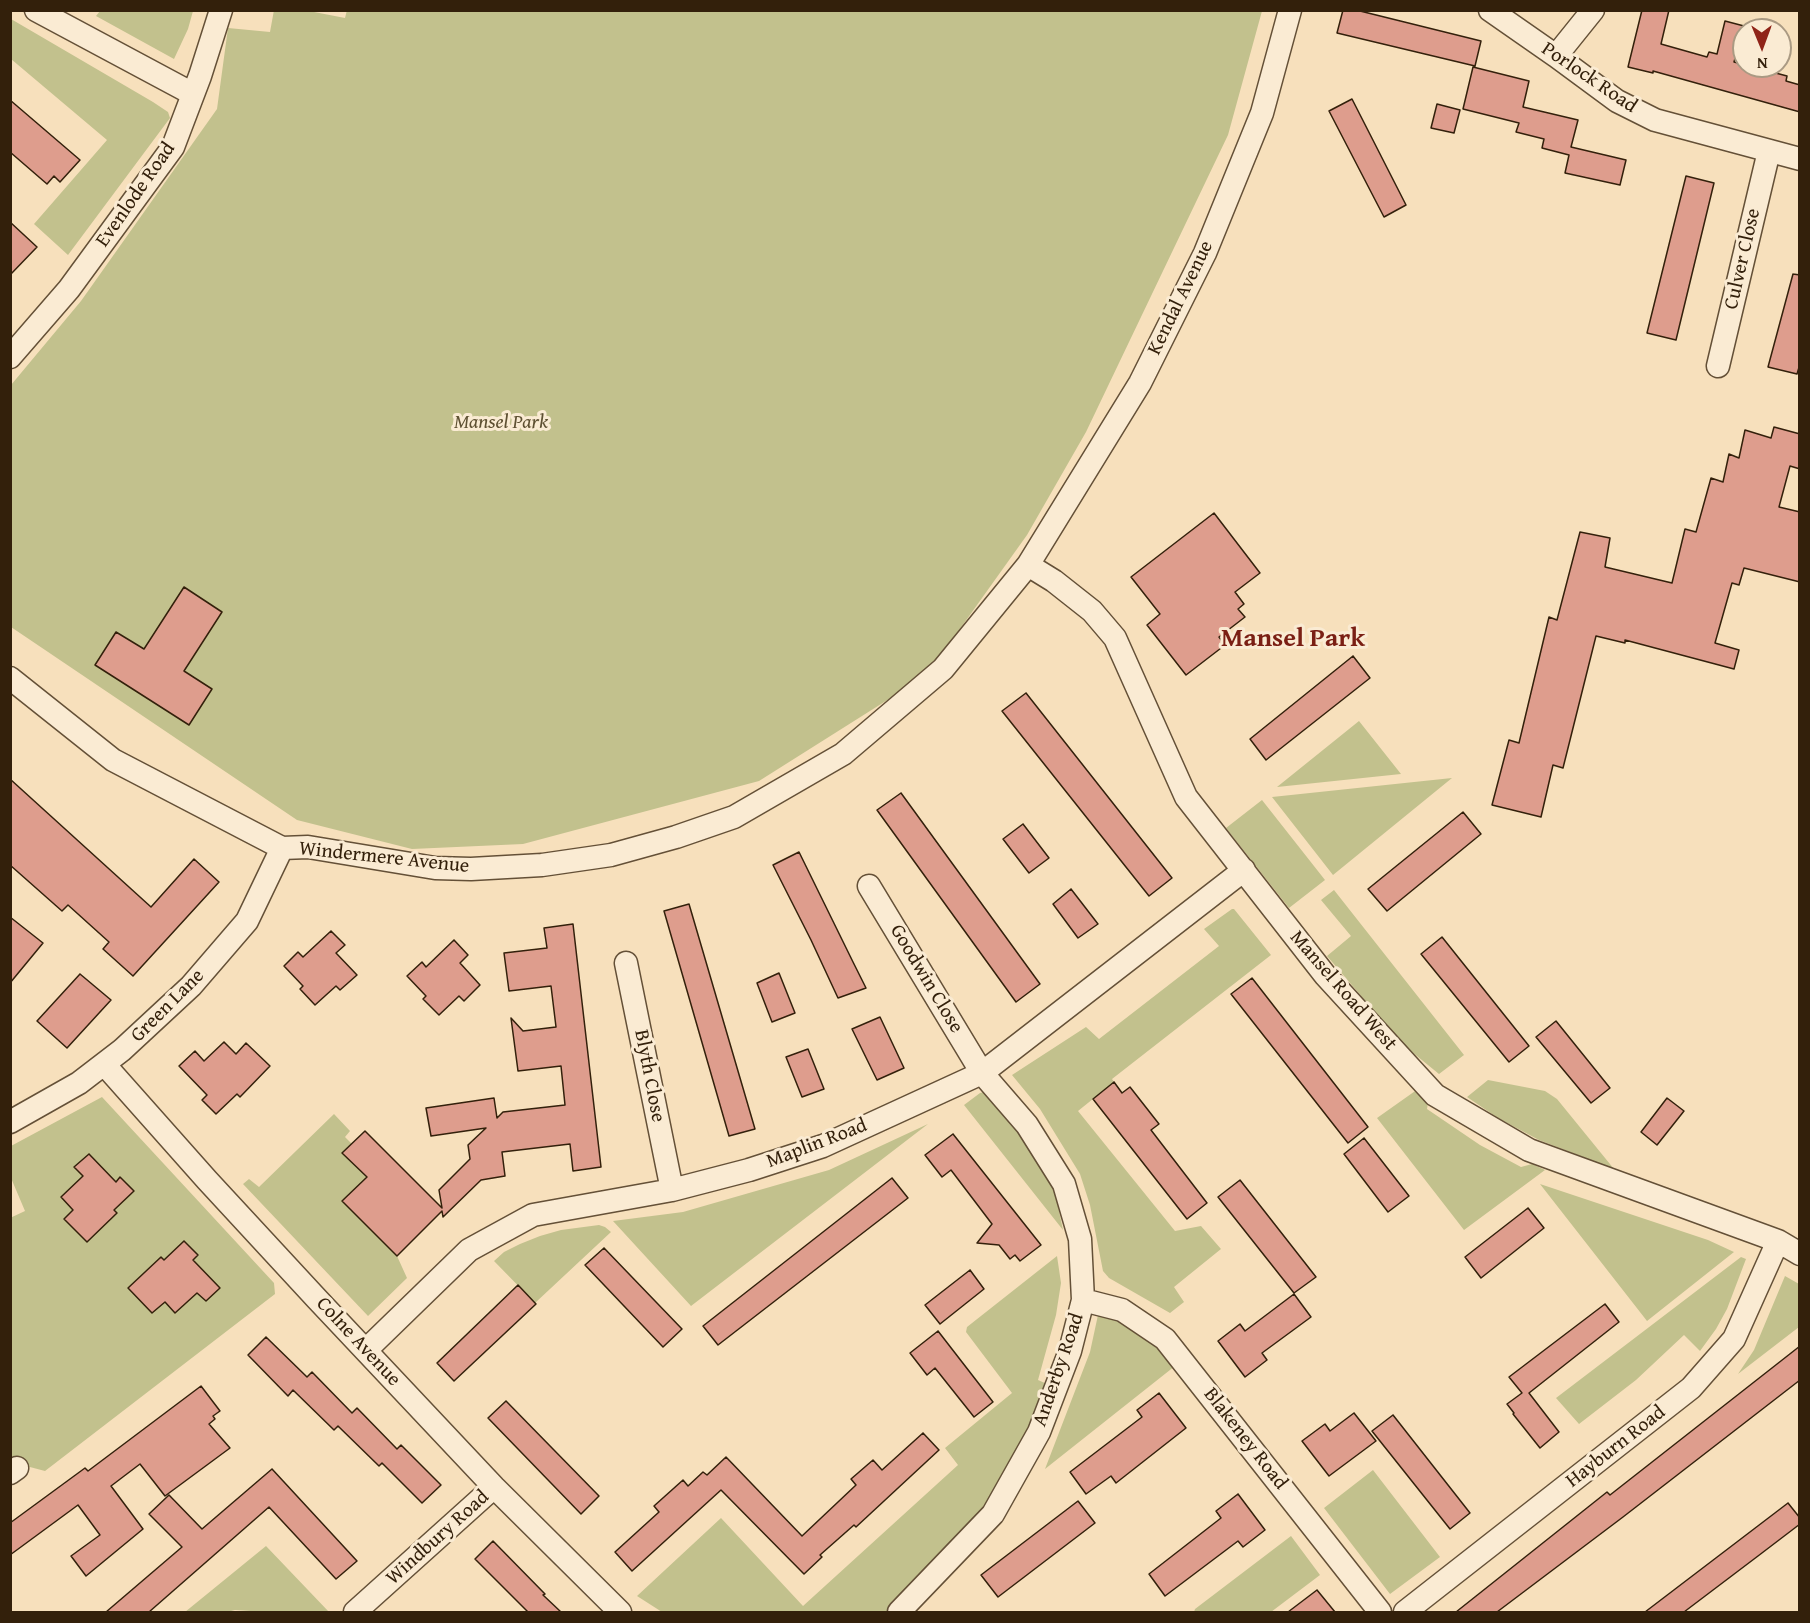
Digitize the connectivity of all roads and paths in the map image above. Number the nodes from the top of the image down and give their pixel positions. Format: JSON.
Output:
{"nodes":[{"id":1,"x":36,"y":10,"type":"edge"},
{"id":2,"x":221,"y":10,"type":"edge"},
{"id":3,"x":1290,"y":10,"type":"edge"},
{"id":4,"x":1490,"y":10,"type":"edge"},
{"id":5,"x":1593,"y":10,"type":"edge"},
{"id":6,"x":1556,"y":56,"type":"junction"},
{"id":7,"x":193,"y":94,"type":"junction"},
{"id":8,"x":1768,"y":151,"type":"junction"},
{"id":9,"x":1800,"y":159,"type":"edge"},
{"id":10,"x":10,"y":357,"type":"edge"},
{"id":11,"x":1718,"y":366,"type":"dead end"},
{"id":12,"x":1028,"y":565,"type":"junction"},
{"id":13,"x":10,"y":678,"type":"edge"},
{"id":14,"x":282,"y":848,"type":"junction"},
{"id":15,"x":1244,"y":870,"type":"junction"},
{"id":16,"x":869,"y":886,"type":"dead end"},
{"id":17,"x":626,"y":963,"type":"dead end"},
{"id":18,"x":104,"y":1064,"type":"junction"},
{"id":19,"x":982,"y":1073,"type":"junction"},
{"id":20,"x":10,"y":1122,"type":"edge"},
{"id":21,"x":672,"y":1190,"type":"junction"},
{"id":22,"x":1778,"y":1241,"type":"junction"},
{"id":23,"x":1800,"y":1254,"type":"edge"},
{"id":24,"x":1083,"y":1300,"type":"junction"},
{"id":25,"x":366,"y":1350,"type":"junction"},
{"id":26,"x":494,"y":1487,"type":"junction"},
{"id":27,"x":355,"y":1612,"type":"edge"},
{"id":28,"x":620,"y":1612,"type":"edge"},
{"id":29,"x":899,"y":1612,"type":"edge"},
{"id":30,"x":1380,"y":1612,"type":"edge"},
{"id":31,"x":1405,"y":1612,"type":"edge"}],
"edges":[{"from":1,"to":7,"type":"street"},
{"from":2,"to":7,"type":"street","name":"Evenlode Road"},
{"from":3,"to":12,"type":"street","name":"Kendal Avenue"},
{"from":4,"to":6,"type":"street","name":"Porlock Road"},
{"from":5,"to":6,"type":"street"},
{"from":6,"to":8,"type":"street","name":"Porlock Road"},
{"from":7,"to":10,"type":"street","name":"Evenlode Road"},
{"from":8,"to":9,"type":"street","name":"Porlock Road"},
{"from":8,"to":11,"type":"street","name":"Culver Close"},
{"from":12,"to":14,"type":"street","name":"Windermere Avenue"},
{"from":12,"to":15,"type":"street","name":"Mansel Road West"},
{"from":13,"to":14,"type":"street","name":"Windermere Avenue"},
{"from":14,"to":18,"type":"street","name":"Green Lane"},
{"from":15,"to":19,"type":"street","name":"Maplin Road"},
{"from":15,"to":22,"type":"street","name":"Mansel Road West"},
{"from":16,"to":19,"type":"street","name":"Goodwin Close"},
{"from":17,"to":21,"type":"street","name":"Blyth Close"},
{"from":18,"to":20,"type":"street","name":"Green Lane"},
{"from":18,"to":25,"type":"street","name":"Colne Avenue"},
{"from":19,"to":21,"type":"street","name":"Maplin Road"},
{"from":19,"to":24,"type":"street","name":"Anderby Road"},
{"from":21,"to":25,"type":"street","name":"Maplin Road"},
{"from":22,"to":23,"type":"street","name":"Mansel Road West"},
{"from":22,"to":31,"type":"street","name":"Hayburn Road"},
{"from":24,"to":29,"type":"street","name":"Anderby Road"},
{"from":24,"to":30,"type":"street","name":"Blakeney Road"},
{"from":25,"to":26,"type":"street","name":"Colne Avenue"},
{"from":26,"to":27,"type":"street","name":"Windbury Road"},
{"from":26,"to":28,"type":"street","name":"Colne Avenue"}]}
